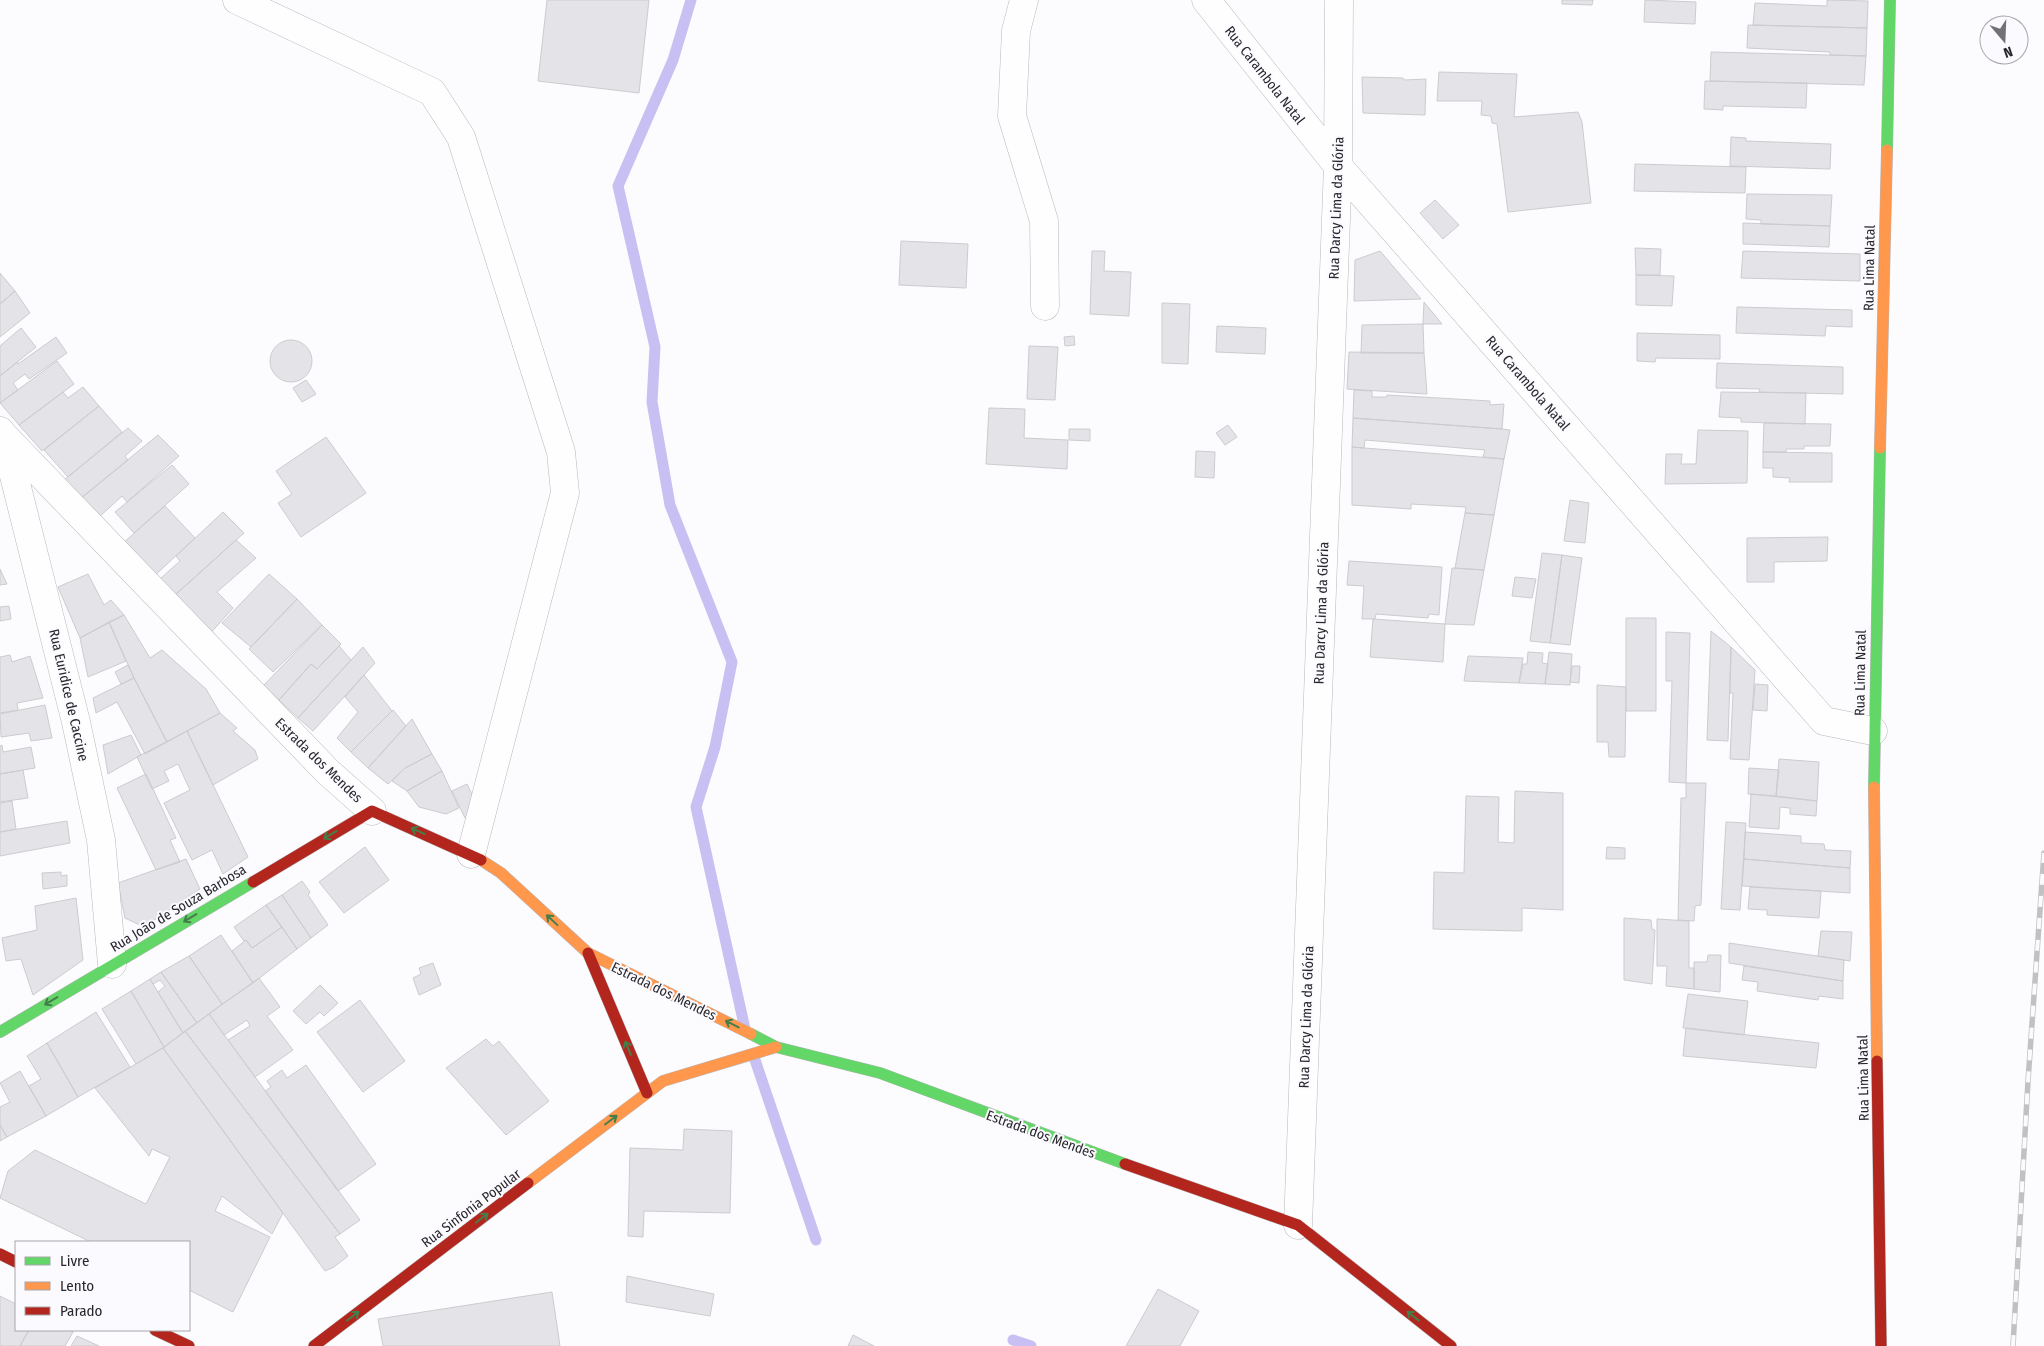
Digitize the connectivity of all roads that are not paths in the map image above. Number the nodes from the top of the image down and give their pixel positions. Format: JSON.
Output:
{"nodes":[{"id":1,"x":236,"y":0,"type":"edge"},
{"id":2,"x":1024,"y":0,"type":"edge"},
{"id":3,"x":1206,"y":0,"type":"edge"},
{"id":4,"x":1339,"y":0,"type":"edge"},
{"id":5,"x":1890,"y":0,"type":"edge"},
{"id":6,"x":1338,"y":166,"type":"junction"},
{"id":7,"x":1045,"y":306,"type":"dead end"},
{"id":8,"x":2,"y":434,"type":"edge"},
{"id":9,"x":1874,"y":731,"type":"junction"},
{"id":10,"x":372,"y":811,"type":"junction"},
{"id":11,"x":471,"y":854,"type":"junction"},
{"id":12,"x":588,"y":953,"type":"junction"},
{"id":13,"x":112,"y":964,"type":"junction"},
{"id":14,"x":0,"y":1032,"type":"edge"},
{"id":15,"x":776,"y":1046,"type":"junction"},
{"id":16,"x":647,"y":1093,"type":"junction"},
{"id":17,"x":1298,"y":1225,"type":"junction"},
{"id":18,"x":0,"y":1254,"type":"edge"},
{"id":19,"x":15,"y":1262,"type":"edge"},
{"id":20,"x":157,"y":1331,"type":"edge"},
{"id":21,"x":189,"y":1346,"type":"edge"},
{"id":22,"x":314,"y":1346,"type":"edge"},
{"id":23,"x":1451,"y":1346,"type":"edge"},
{"id":24,"x":1881,"y":1346,"type":"edge"}],
"edges":[{"from":1,"to":11,"type":"street"},
{"from":2,"to":7,"type":"street"},
{"from":3,"to":6,"type":"street","name":"Rua Carambola Natal"},
{"from":4,"to":6,"type":"street","name":"Rua Darcy Lima da Glória"},
{"from":5,"to":9,"type":"street","name":"Rua Lima Natal"},
{"from":6,"to":9,"type":"street","name":"Rua Carambola Natal"},
{"from":6,"to":17,"type":"street","name":"Rua Darcy Lima da Glória"},
{"from":8,"to":10,"type":"street","name":"Estrada dos Mendes"},
{"from":8,"to":13,"type":"street","name":"Rua Euridice de Caccine"},
{"from":9,"to":24,"type":"street","name":"Rua Lima Natal"},
{"from":11,"to":10,"type":"street","name":"Estrada dos Mendes","one_way":true},
{"from":10,"to":13,"type":"street","name":"Rua João de Souza Barbosa","one_way":true},
{"from":12,"to":11,"type":"street","name":"Estrada dos Mendes","one_way":true},
{"from":15,"to":12,"type":"street","name":"Estrada dos Mendes","one_way":true},
{"from":16,"to":12,"type":"street","one_way":true},
{"from":13,"to":14,"type":"street","name":"Rua João de Souza Barbosa","one_way":true},
{"from":15,"to":16,"type":"street","name":"Rua Sinfonia Popular"},
{"from":15,"to":17,"type":"street","name":"Estrada dos Mendes"},
{"from":22,"to":16,"type":"street","name":"Rua Sinfonia Popular","one_way":true},
{"from":23,"to":17,"type":"street","name":"Estrada dos Mendes","one_way":true},
{"from":18,"to":19,"type":"street"},
{"from":20,"to":21,"type":"street"}]}
